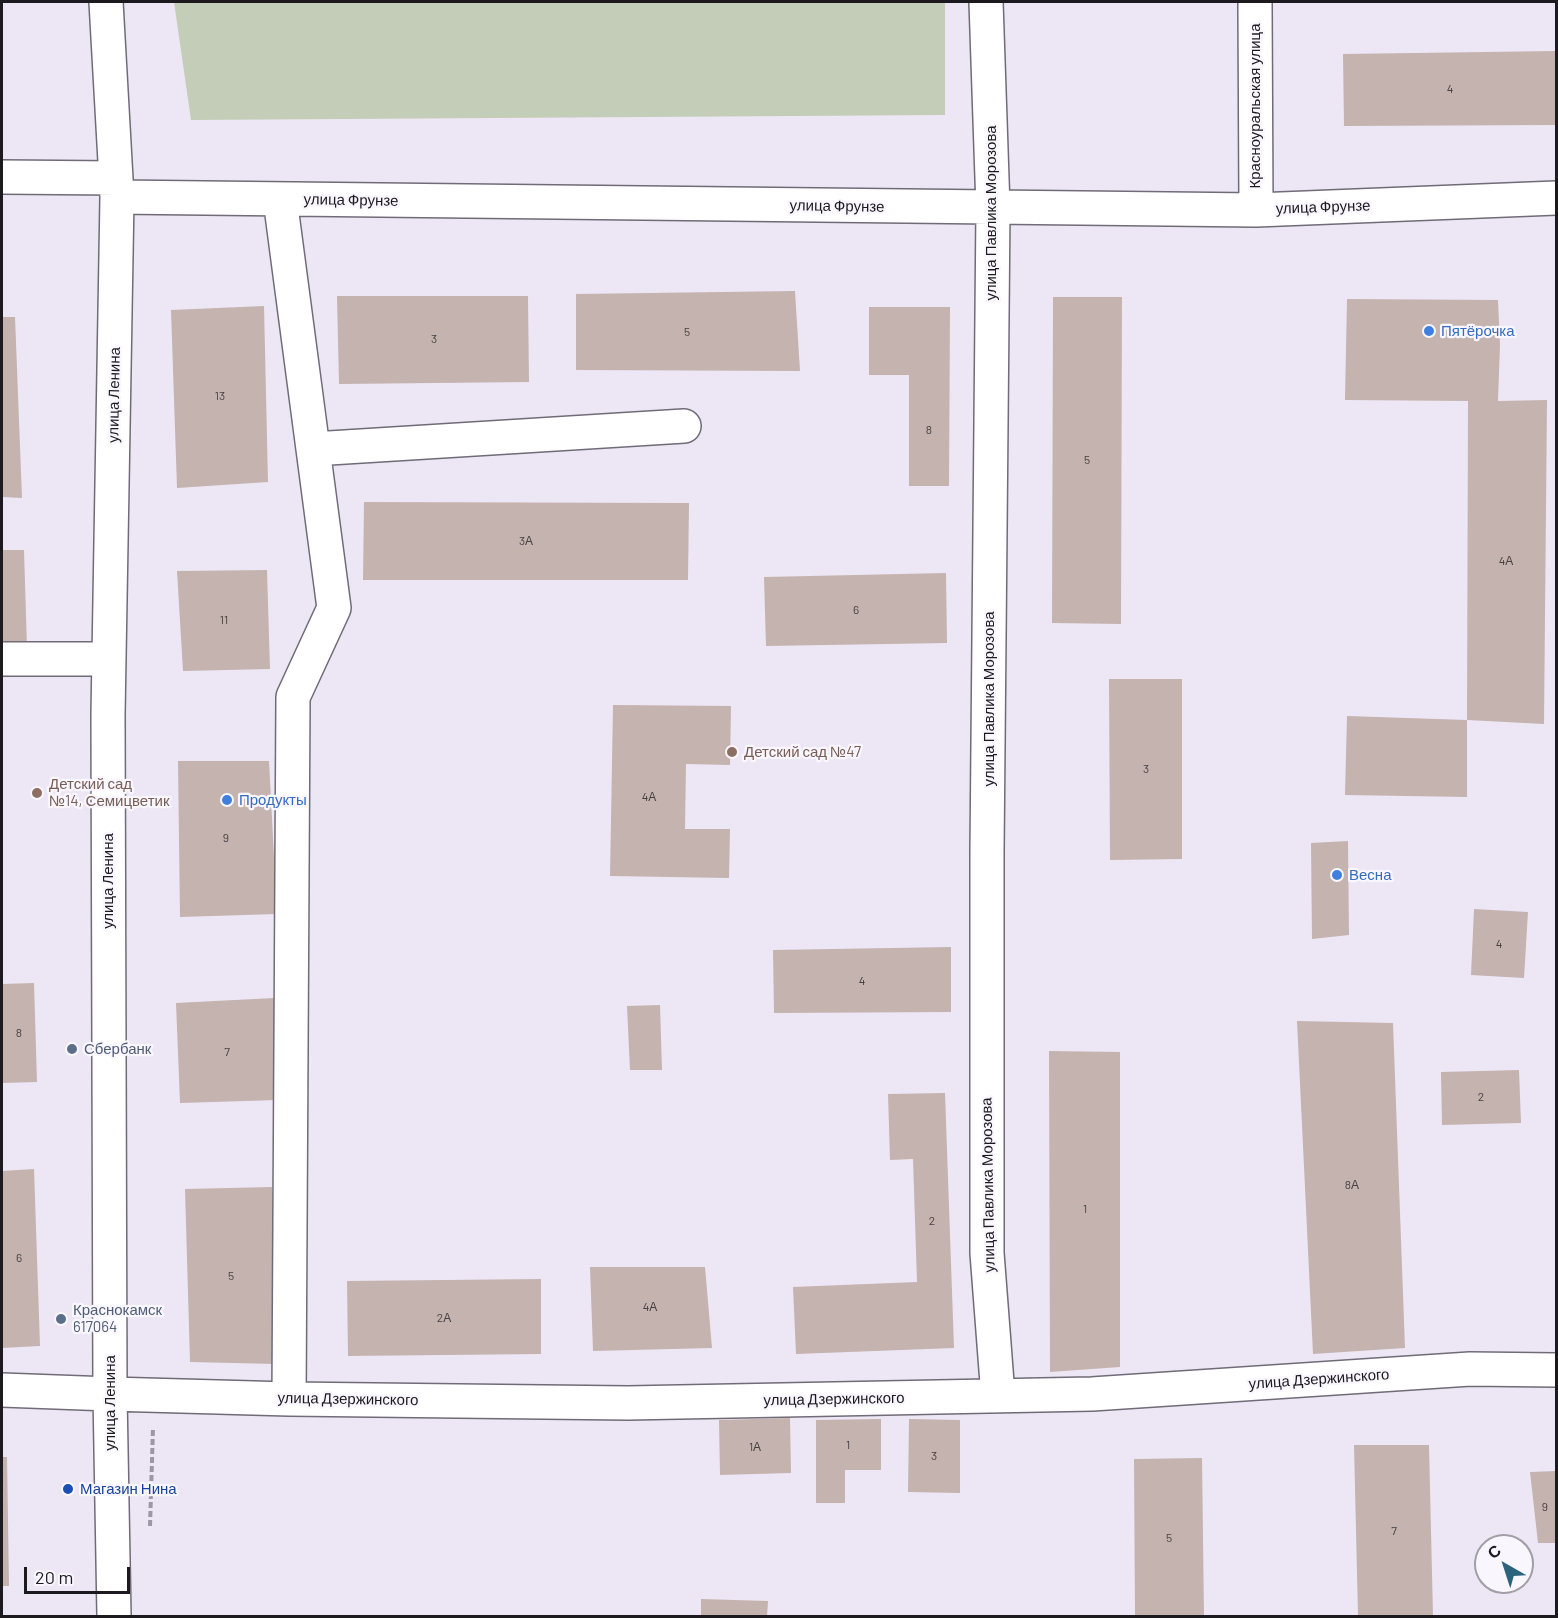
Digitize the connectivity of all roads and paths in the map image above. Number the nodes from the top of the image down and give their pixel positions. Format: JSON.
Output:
{"nodes":[{"id":1,"x":106,"y":2,"type":"edge"},
{"id":2,"x":986,"y":2,"type":"edge"},
{"id":3,"x":1255,"y":2,"type":"edge"},
{"id":4,"x":2,"y":177,"type":"edge"},
{"id":5,"x":117,"y":188,"type":"junction"},
{"id":6,"x":1557,"y":198,"type":"edge"},
{"id":7,"x":280,"y":199,"type":"junction"},
{"id":8,"x":993,"y":208,"type":"junction"},
{"id":9,"x":1256,"y":210,"type":"junction"},
{"id":10,"x":684,"y":426,"type":"dead end"},
{"id":11,"x":313,"y":449,"type":"junction"},
{"id":12,"x":109,"y":658,"type":"junction"},
{"id":13,"x":2,"y":659,"type":"edge"},
{"id":14,"x":1557,"y":1370,"type":"edge"},
{"id":15,"x":2,"y":1390,"type":"edge"},
{"id":16,"x":110,"y":1394,"type":"junction"},
{"id":17,"x":998,"y":1395,"type":"junction"},
{"id":18,"x":289,"y":1399,"type":"junction"},
{"id":19,"x":153,"y":1425,"type":"dead end"},
{"id":20,"x":150,"y":1532,"type":"dead end"},
{"id":21,"x":114,"y":1617,"type":"edge"}],
"edges":[{"from":1,"to":5,"type":"street","name":"улица Ленина"},
{"from":2,"to":8,"type":"street","name":"улица Павлика Морозова"},
{"from":3,"to":9,"type":"street","name":"Красноуральская улица"},
{"from":4,"to":5,"type":"street","name":"улица Фрунзе"},
{"from":5,"to":7,"type":"street","name":"улица Фрунзе"},
{"from":5,"to":12,"type":"street","name":"улица Ленина"},
{"from":6,"to":9,"type":"street","name":"улица Фрунзе"},
{"from":7,"to":8,"type":"street","name":"улица Фрунзе"},
{"from":7,"to":11,"type":"street"},
{"from":8,"to":9,"type":"street","name":"улица Фрунзе"},
{"from":8,"to":17,"type":"street","name":"улица Павлика Морозова"},
{"from":10,"to":11,"type":"street"},
{"from":11,"to":18,"type":"street"},
{"from":12,"to":13,"type":"street"},
{"from":12,"to":16,"type":"street","name":"улица Ленина"},
{"from":14,"to":17,"type":"street","name":"улица Дзержинского"},
{"from":15,"to":16,"type":"street","name":"улица Дзержинского"},
{"from":16,"to":18,"type":"street","name":"улица Дзержинского"},
{"from":16,"to":21,"type":"street","name":"улица Ленина"},
{"from":17,"to":18,"type":"street","name":"улица Дзержинского"},
{"from":19,"to":20,"type":"path"}]}
